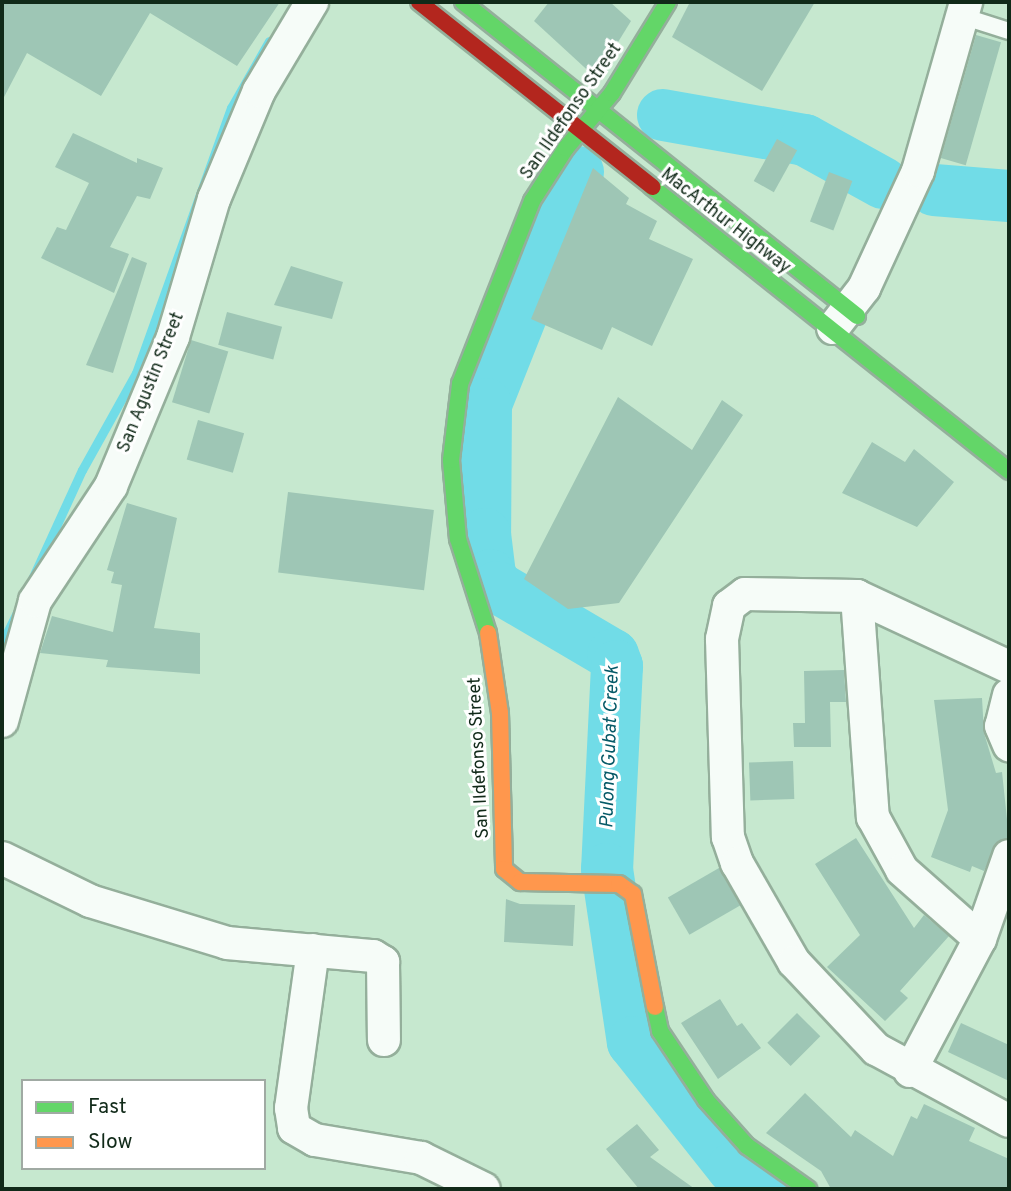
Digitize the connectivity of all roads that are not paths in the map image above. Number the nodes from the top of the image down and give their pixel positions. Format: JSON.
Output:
{"nodes":[{"id":1,"x":312,"y":2,"type":"edge"},
{"id":2,"x":419,"y":2,"type":"edge"},
{"id":3,"x":463,"y":2,"type":"edge"},
{"id":4,"x":668,"y":2,"type":"edge"},
{"id":5,"x":964,"y":9,"type":"edge"},
{"id":6,"x":1009,"y":31,"type":"edge"},
{"id":7,"x":600,"y":110,"type":"junction"},
{"id":8,"x":581,"y":132,"type":"junction"},
{"id":9,"x":850,"y":321,"type":"junction"},
{"id":10,"x":1009,"y":471,"type":"edge"},
{"id":11,"x":857,"y":596,"type":"junction"},
{"id":12,"x":1009,"y":667,"type":"edge"},
{"id":13,"x":1009,"y":695,"type":"edge"},
{"id":14,"x":2,"y":721,"type":"edge"},
{"id":15,"x":1009,"y":745,"type":"edge"},
{"id":16,"x":1009,"y":856,"type":"edge"},
{"id":17,"x":2,"y":858,"type":"edge"},
{"id":18,"x":979,"y":939,"type":"junction"},
{"id":19,"x":313,"y":950,"type":"junction"},
{"id":20,"x":384,"y":1040,"type":"dead end"},
{"id":21,"x":911,"y":1071,"type":"junction"},
{"id":22,"x":1009,"y":1121,"type":"edge"},
{"id":23,"x":484,"y":1189,"type":"edge"},
{"id":24,"x":808,"y":1189,"type":"edge"}],
"edges":[{"from":1,"to":14,"type":"street","name":"San Agustin Street"},
{"from":2,"to":8,"type":"main road","name":"MacArthur Highway"},
{"from":3,"to":7,"type":"main road","name":"MacArthur Highway"},
{"from":4,"to":7,"type":"main road","name":"San Ildefonso Street"},
{"from":5,"to":6,"type":"lane"},
{"from":5,"to":9,"type":"street"},
{"from":7,"to":8,"type":"main road","name":"San Ildefonso Street"},
{"from":7,"to":9,"type":"main road","name":"MacArthur Highway"},
{"from":8,"to":9,"type":"main road","name":"MacArthur Highway"},
{"from":8,"to":24,"type":"main road","name":"San Ildefonso Street"},
{"from":9,"to":10,"type":"main road","name":"MacArthur Highway"},
{"from":11,"to":12,"type":"street"},
{"from":11,"to":18,"type":"street"},
{"from":11,"to":21,"type":"street"},
{"from":13,"to":15,"type":"street"},
{"from":16,"to":18,"type":"street"},
{"from":17,"to":19,"type":"street"},
{"from":18,"to":21,"type":"street"},
{"from":19,"to":20,"type":"street"},
{"from":19,"to":23,"type":"street"},
{"from":21,"to":22,"type":"street"}]}
